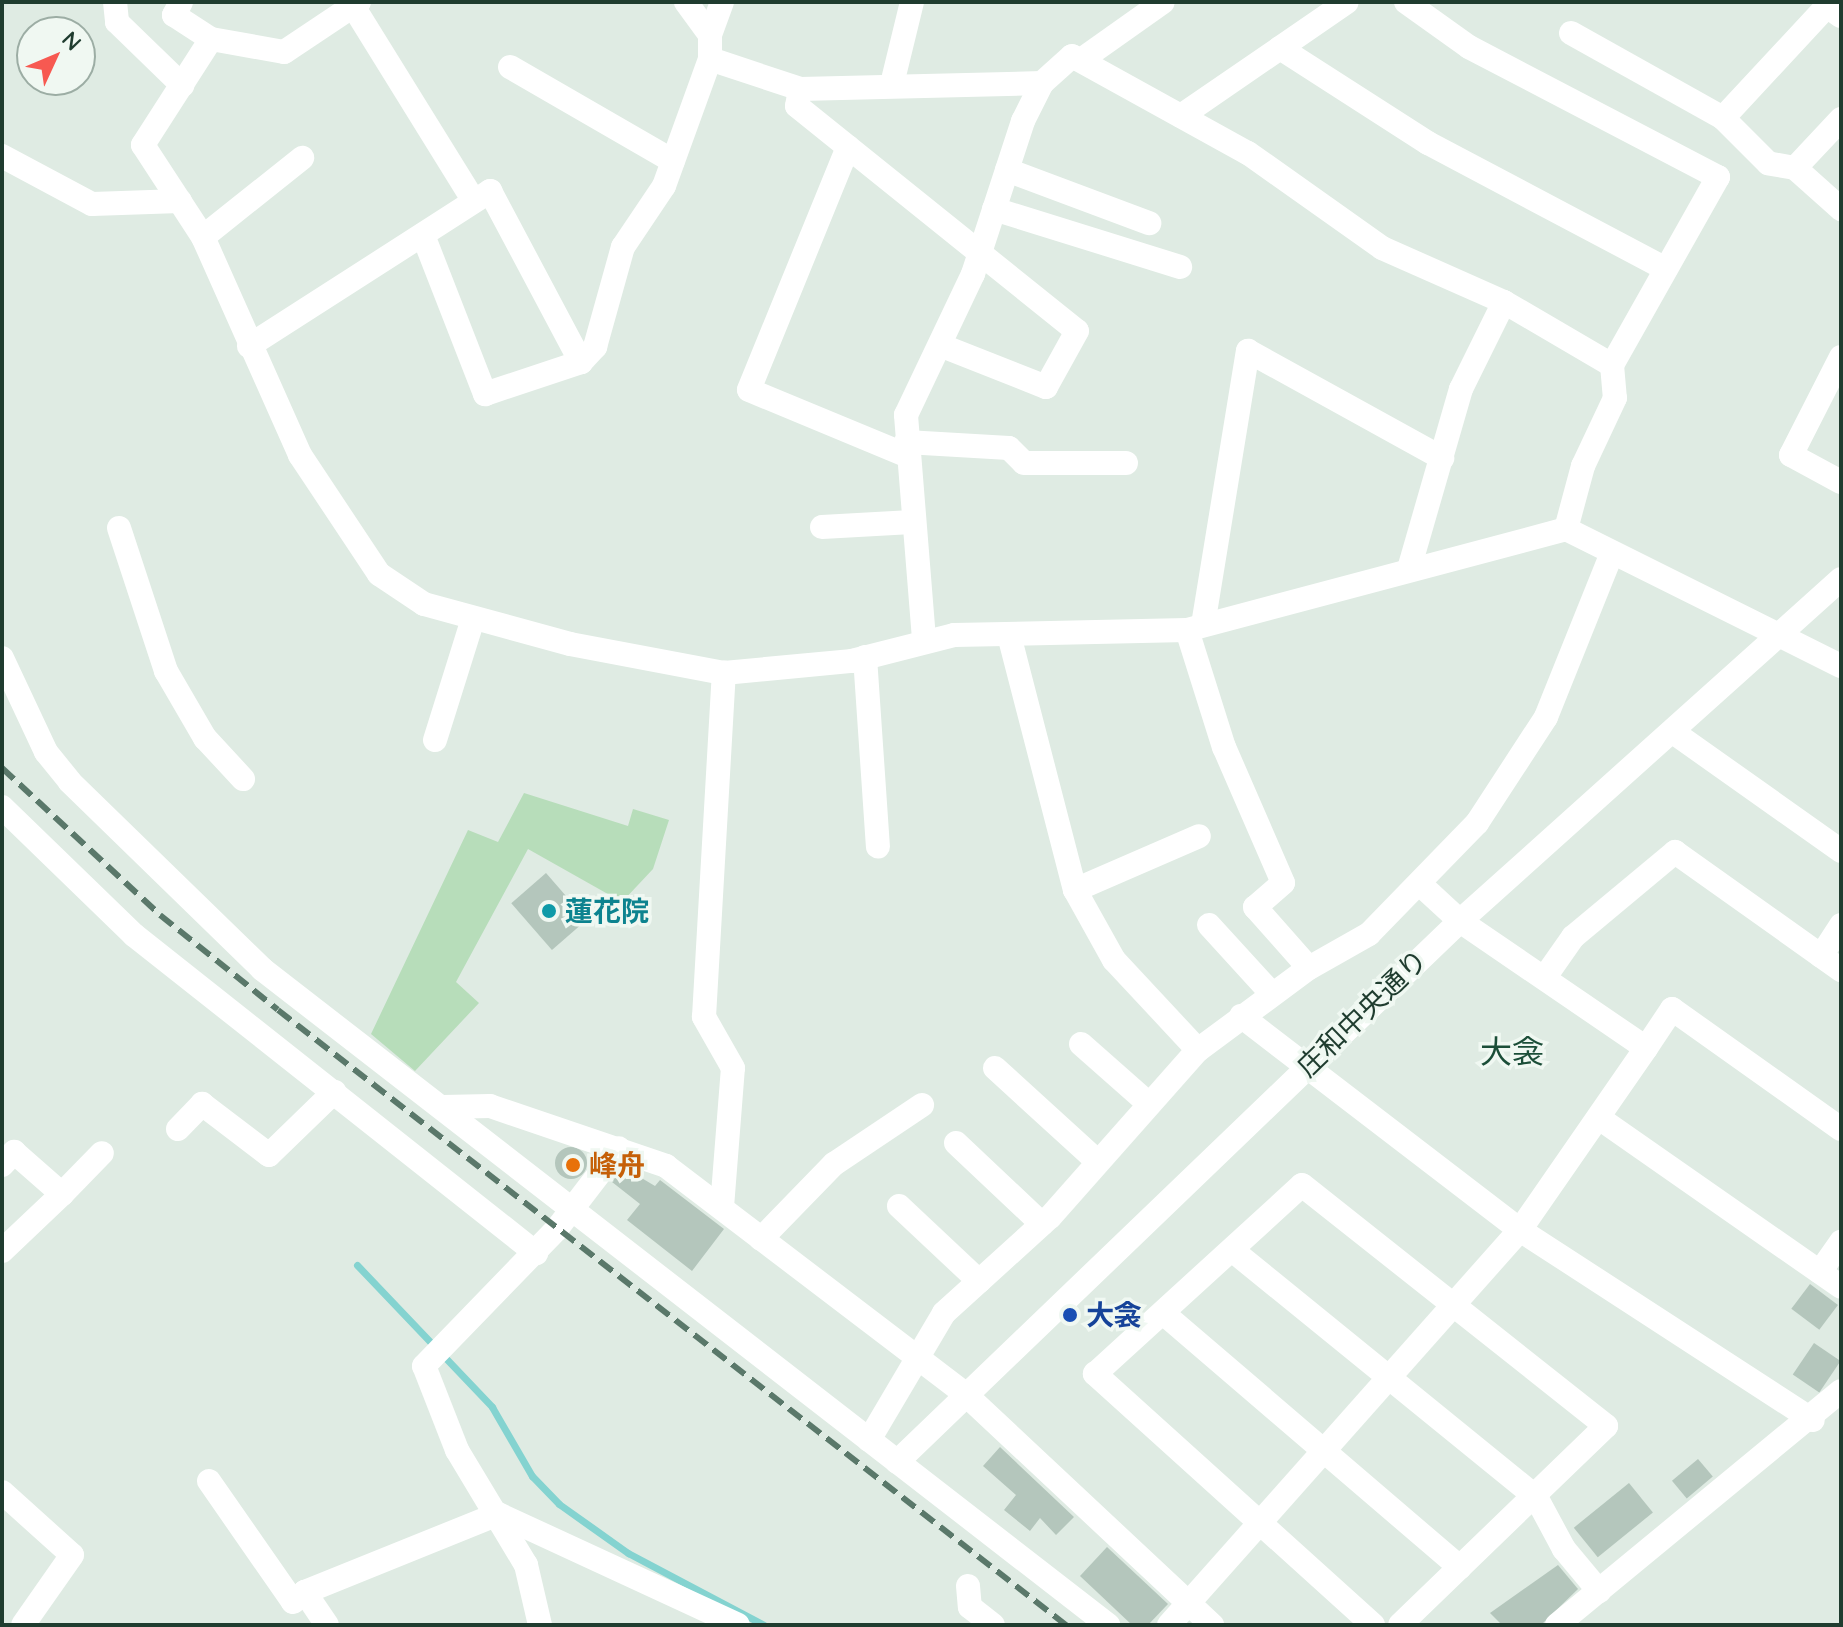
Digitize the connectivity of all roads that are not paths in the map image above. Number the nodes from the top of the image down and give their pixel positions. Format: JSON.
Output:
{"nodes":[{"id":1,"x":115,"y":2,"type":"edge"},
{"id":2,"x":181,"y":2,"type":"edge"},
{"id":3,"x":686,"y":2,"type":"edge"},
{"id":4,"x":722,"y":2,"type":"edge"},
{"id":5,"x":912,"y":2,"type":"edge"},
{"id":6,"x":1163,"y":2,"type":"edge"},
{"id":7,"x":1347,"y":2,"type":"edge"},
{"id":8,"x":1406,"y":2,"type":"edge"},
{"id":9,"x":356,"y":4,"type":"edge"},
{"id":10,"x":1841,"y":16,"type":"edge"},
{"id":11,"x":1571,"y":33,"type":"dead end"},
{"id":12,"x":211,"y":39,"type":"junction"},
{"id":13,"x":710,"y":47,"type":"junction"},
{"id":14,"x":1280,"y":48,"type":"junction"},
{"id":15,"x":1081,"y":60,"type":"junction"},
{"id":16,"x":510,"y":67,"type":"dead end"},
{"id":17,"x":1042,"y":83,"type":"junction"},
{"id":18,"x":892,"y":84,"type":"junction"},
{"id":19,"x":182,"y":85,"type":"junction"},
{"id":20,"x":800,"y":89,"type":"junction"},
{"id":21,"x":1181,"y":116,"type":"junction"},
{"id":22,"x":1723,"y":118,"type":"junction"},
{"id":23,"x":1841,"y":119,"type":"edge"},
{"id":24,"x":848,"y":147,"type":"junction"},
{"id":25,"x":2,"y":156,"type":"edge"},
{"id":26,"x":302,"y":158,"type":"dead end"},
{"id":27,"x":673,"y":161,"type":"junction"},
{"id":28,"x":1795,"y":168,"type":"junction"},
{"id":29,"x":1007,"y":170,"type":"junction"},
{"id":30,"x":472,"y":198,"type":"junction"},
{"id":31,"x":180,"y":201,"type":"junction"},
{"id":32,"x":994,"y":209,"type":"junction"},
{"id":33,"x":1841,"y":209,"type":"edge"},
{"id":34,"x":1149,"y":223,"type":"dead end"},
{"id":35,"x":423,"y":235,"type":"junction"},
{"id":36,"x":203,"y":237,"type":"junction"},
{"id":37,"x":979,"y":255,"type":"junction"},
{"id":38,"x":1180,"y":267,"type":"dead end"},
{"id":39,"x":1666,"y":269,"type":"junction"},
{"id":40,"x":1504,"y":302,"type":"junction"},
{"id":41,"x":940,"y":345,"type":"junction"},
{"id":42,"x":249,"y":346,"type":"junction"},
{"id":43,"x":1841,"y":357,"type":"edge"},
{"id":44,"x":581,"y":362,"type":"junction"},
{"id":45,"x":1612,"y":365,"type":"junction"},
{"id":46,"x":906,"y":448,"type":"junction"},
{"id":47,"x":1442,"y":458,"type":"junction"},
{"id":48,"x":1126,"y":463,"type":"dead end"},
{"id":49,"x":1841,"y":482,"type":"edge"},
{"id":50,"x":912,"y":522,"type":"junction"},
{"id":51,"x":822,"y":527,"type":"dead end"},
{"id":52,"x":119,"y":528,"type":"dead end"},
{"id":53,"x":1566,"y":529,"type":"junction"},
{"id":54,"x":1611,"y":555,"type":"junction"},
{"id":55,"x":1409,"y":569,"type":"junction"},
{"id":56,"x":1841,"y":579,"type":"edge"},
{"id":57,"x":473,"y":619,"type":"junction"},
{"id":58,"x":1195,"y":628,"type":"junction"},
{"id":59,"x":1009,"y":635,"type":"junction"},
{"id":60,"x":1779,"y":636,"type":"junction"},
{"id":61,"x":924,"y":639,"type":"junction"},
{"id":62,"x":865,"y":657,"type":"junction"},
{"id":63,"x":2,"y":658,"type":"edge"},
{"id":64,"x":1841,"y":666,"type":"edge"},
{"id":65,"x":724,"y":673,"type":"junction"},
{"id":66,"x":1673,"y":732,"type":"junction"},
{"id":67,"x":435,"y":740,"type":"dead end"},
{"id":68,"x":243,"y":779,"type":"dead end"},
{"id":69,"x":2,"y":807,"type":"edge"},
{"id":70,"x":1199,"y":836,"type":"dead end"},
{"id":71,"x":878,"y":847,"type":"dead end"},
{"id":72,"x":1841,"y":851,"type":"edge"},
{"id":73,"x":1421,"y":885,"type":"junction"},
{"id":74,"x":1075,"y":890,"type":"junction"},
{"id":75,"x":1460,"y":921,"type":"junction"},
{"id":76,"x":1209,"y":925,"type":"dead end"},
{"id":77,"x":1841,"y":925,"type":"edge"},
{"id":78,"x":1831,"y":963,"type":"edge"},
{"id":79,"x":1309,"y":968,"type":"junction"},
{"id":80,"x":1545,"y":977,"type":"junction"},
{"id":81,"x":1272,"y":994,"type":"junction"},
{"id":82,"x":1241,"y":1016,"type":"junction"},
{"id":83,"x":1081,"y":1044,"type":"dead end"},
{"id":84,"x":1646,"y":1048,"type":"junction"},
{"id":85,"x":1198,"y":1050,"type":"junction"},
{"id":86,"x":1306,"y":1066,"type":"junction"},
{"id":87,"x":995,"y":1068,"type":"dead end"},
{"id":88,"x":334,"y":1092,"type":"junction"},
{"id":89,"x":1149,"y":1104,"type":"junction"},
{"id":90,"x":922,"y":1105,"type":"dead end"},
{"id":91,"x":443,"y":1107,"type":"junction"},
{"id":92,"x":1599,"y":1118,"type":"junction"},
{"id":93,"x":178,"y":1129,"type":"dead end"},
{"id":94,"x":1841,"y":1129,"type":"edge"},
{"id":95,"x":956,"y":1143,"type":"dead end"},
{"id":96,"x":619,"y":1148,"type":"junction"},
{"id":97,"x":102,"y":1153,"type":"dead end"},
{"id":98,"x":1098,"y":1162,"type":"junction"},
{"id":99,"x":2,"y":1165,"type":"edge"},
{"id":100,"x":62,"y":1194,"type":"junction"},
{"id":101,"x":899,"y":1206,"type":"dead end"},
{"id":102,"x":722,"y":1207,"type":"junction"},
{"id":103,"x":573,"y":1209,"type":"junction"},
{"id":104,"x":1042,"y":1224,"type":"junction"},
{"id":105,"x":1520,"y":1230,"type":"junction"},
{"id":106,"x":761,"y":1239,"type":"junction"},
{"id":107,"x":1841,"y":1242,"type":"edge"},
{"id":108,"x":1232,"y":1250,"type":"junction"},
{"id":109,"x":2,"y":1251,"type":"edge"},
{"id":110,"x":536,"y":1253,"type":"junction"},
{"id":111,"x":1820,"y":1272,"type":"junction"},
{"id":112,"x":979,"y":1281,"type":"junction"},
{"id":113,"x":1841,"y":1287,"type":"edge"},
{"id":114,"x":1450,"y":1305,"type":"junction"},
{"id":115,"x":1163,"y":1313,"type":"junction"},
{"id":116,"x":913,"y":1358,"type":"junction"},
{"id":117,"x":1387,"y":1377,"type":"junction"},
{"id":118,"x":1841,"y":1391,"type":"edge"},
{"id":119,"x":964,"y":1393,"type":"junction"},
{"id":120,"x":1813,"y":1420,"type":"junction"},
{"id":121,"x":869,"y":1440,"type":"junction"},
{"id":122,"x":1326,"y":1446,"type":"junction"},
{"id":123,"x":897,"y":1462,"type":"junction"},
{"id":124,"x":209,"y":1481,"type":"dead end"},
{"id":125,"x":2,"y":1492,"type":"edge"},
{"id":126,"x":1536,"y":1497,"type":"junction"},
{"id":127,"x":498,"y":1514,"type":"junction"},
{"id":128,"x":1260,"y":1522,"type":"junction"},
{"id":129,"x":1460,"y":1568,"type":"junction"},
{"id":130,"x":968,"y":1586,"type":"dead end"},
{"id":131,"x":1599,"y":1591,"type":"junction"},
{"id":132,"x":305,"y":1592,"type":"junction"},
{"id":133,"x":1189,"y":1604,"type":"junction"},
{"id":134,"x":23,"y":1625,"type":"edge"},
{"id":135,"x":327,"y":1625,"type":"edge"},
{"id":136,"x":540,"y":1625,"type":"edge"},
{"id":137,"x":738,"y":1625,"type":"edge"},
{"id":138,"x":993,"y":1625,"type":"edge"},
{"id":139,"x":1108,"y":1625,"type":"edge"},
{"id":140,"x":1169,"y":1625,"type":"edge"},
{"id":141,"x":1212,"y":1625,"type":"edge"},
{"id":142,"x":1373,"y":1625,"type":"edge"},
{"id":143,"x":1400,"y":1625,"type":"edge"},
{"id":144,"x":1557,"y":1625,"type":"edge"}],
"edges":[{"from":1,"to":19,"type":"street"},
{"from":2,"to":12,"type":"street"},
{"from":3,"to":13,"type":"street"},
{"from":4,"to":13,"type":"street"},
{"from":5,"to":18,"type":"street"},
{"from":6,"to":15,"type":"street"},
{"from":7,"to":14,"type":"street"},
{"from":8,"to":39,"type":"street"},
{"from":9,"to":12,"type":"street"},
{"from":9,"to":30,"type":"street"},
{"from":10,"to":22,"type":"street"},
{"from":11,"to":22,"type":"street"},
{"from":12,"to":19,"type":"street"},
{"from":13,"to":20,"type":"street"},
{"from":13,"to":27,"type":"street"},
{"from":14,"to":21,"type":"street"},
{"from":14,"to":39,"type":"street"},
{"from":15,"to":17,"type":"street"},
{"from":15,"to":21,"type":"street"},
{"from":16,"to":27,"type":"street"},
{"from":17,"to":18,"type":"street"},
{"from":17,"to":29,"type":"street"},
{"from":18,"to":20,"type":"street"},
{"from":19,"to":31,"type":"street"},
{"from":20,"to":24,"type":"street"},
{"from":21,"to":40,"type":"street"},
{"from":22,"to":28,"type":"street"},
{"from":23,"to":28,"type":"street"},
{"from":24,"to":37,"type":"street"},
{"from":24,"to":46,"type":"street"},
{"from":25,"to":31,"type":"street"},
{"from":26,"to":36,"type":"street"},
{"from":27,"to":44,"type":"street"},
{"from":28,"to":33,"type":"street"},
{"from":29,"to":32,"type":"street"},
{"from":29,"to":34,"type":"street"},
{"from":30,"to":35,"type":"street"},
{"from":30,"to":44,"type":"street"},
{"from":31,"to":36,"type":"street"},
{"from":32,"to":37,"type":"street"},
{"from":32,"to":38,"type":"street"},
{"from":35,"to":42,"type":"street"},
{"from":35,"to":44,"type":"street"},
{"from":36,"to":42,"type":"street"},
{"from":37,"to":41,"type":"street"},
{"from":37,"to":41,"type":"street"},
{"from":39,"to":45,"type":"street"},
{"from":40,"to":45,"type":"street"},
{"from":40,"to":47,"type":"street"},
{"from":41,"to":46,"type":"street"},
{"from":42,"to":57,"type":"street"},
{"from":43,"to":49,"type":"street"},
{"from":45,"to":53,"type":"street"},
{"from":46,"to":48,"type":"street"},
{"from":46,"to":50,"type":"street"},
{"from":47,"to":55,"type":"street"},
{"from":47,"to":58,"type":"street"},
{"from":50,"to":51,"type":"street"},
{"from":50,"to":61,"type":"street"},
{"from":52,"to":68,"type":"street"},
{"from":53,"to":54,"type":"street"},
{"from":53,"to":55,"type":"street"},
{"from":54,"to":60,"type":"street"},
{"from":54,"to":73,"type":"street"},
{"from":55,"to":58,"type":"street"},
{"from":56,"to":60,"type":"street","name":"庄和中央通り"},
{"from":57,"to":65,"type":"street"},
{"from":57,"to":67,"type":"street"},
{"from":58,"to":59,"type":"street"},
{"from":58,"to":79,"type":"street"},
{"from":59,"to":61,"type":"street"},
{"from":59,"to":74,"type":"street"},
{"from":60,"to":64,"type":"street"},
{"from":60,"to":66,"type":"street","name":"庄和中央通り"},
{"from":61,"to":62,"type":"street"},
{"from":62,"to":65,"type":"street"},
{"from":62,"to":71,"type":"street"},
{"from":63,"to":91,"type":"street"},
{"from":65,"to":102,"type":"street"},
{"from":66,"to":72,"type":"street"},
{"from":66,"to":75,"type":"street","name":"庄和中央通り"},
{"from":69,"to":88,"type":"street"},
{"from":70,"to":74,"type":"street"},
{"from":73,"to":75,"type":"street"},
{"from":73,"to":79,"type":"street"},
{"from":74,"to":85,"type":"street"},
{"from":75,"to":80,"type":"street"},
{"from":75,"to":86,"type":"street","name":"庄和中央通り"},
{"from":76,"to":81,"type":"street"},
{"from":77,"to":78,"type":"street"},
{"from":78,"to":80,"type":"street"},
{"from":79,"to":81,"type":"street"},
{"from":80,"to":84,"type":"street"},
{"from":81,"to":82,"type":"street"},
{"from":82,"to":85,"type":"street"},
{"from":82,"to":86,"type":"street"},
{"from":83,"to":89,"type":"street"},
{"from":84,"to":92,"type":"street"},
{"from":84,"to":94,"type":"street"},
{"from":85,"to":89,"type":"street"},
{"from":86,"to":105,"type":"street"},
{"from":86,"to":119,"type":"street","name":"庄和中央通り"},
{"from":87,"to":98,"type":"street"},
{"from":88,"to":93,"type":"street"},
{"from":88,"to":110,"type":"street"},
{"from":89,"to":98,"type":"street"},
{"from":90,"to":106,"type":"street"},
{"from":91,"to":96,"type":"street"},
{"from":91,"to":103,"type":"street"},
{"from":92,"to":105,"type":"street"},
{"from":92,"to":111,"type":"street"},
{"from":95,"to":104,"type":"street"},
{"from":96,"to":102,"type":"street"},
{"from":96,"to":103,"type":"street"},
{"from":97,"to":100,"type":"street"},
{"from":98,"to":104,"type":"street"},
{"from":99,"to":100,"type":"street"},
{"from":100,"to":109,"type":"street"},
{"from":101,"to":112,"type":"street"},
{"from":102,"to":106,"type":"street"},
{"from":103,"to":110,"type":"street"},
{"from":103,"to":121,"type":"street"},
{"from":104,"to":112,"type":"street"},
{"from":105,"to":114,"type":"street"},
{"from":105,"to":120,"type":"street"},
{"from":106,"to":116,"type":"street"},
{"from":107,"to":111,"type":"street"},
{"from":108,"to":114,"type":"street"},
{"from":108,"to":115,"type":"street"},
{"from":108,"to":117,"type":"street"},
{"from":110,"to":127,"type":"street"},
{"from":111,"to":113,"type":"street"},
{"from":112,"to":116,"type":"street"},
{"from":114,"to":117,"type":"street"},
{"from":114,"to":126,"type":"street"},
{"from":115,"to":122,"type":"street"},
{"from":115,"to":128,"type":"street"},
{"from":116,"to":119,"type":"street"},
{"from":116,"to":121,"type":"street"},
{"from":117,"to":122,"type":"street"},
{"from":117,"to":126,"type":"street"},
{"from":118,"to":120,"type":"street"},
{"from":119,"to":123,"type":"street","name":"庄和中央通り"},
{"from":119,"to":133,"type":"street"},
{"from":120,"to":131,"type":"street"},
{"from":121,"to":123,"type":"street"},
{"from":122,"to":128,"type":"street"},
{"from":122,"to":129,"type":"street"},
{"from":123,"to":139,"type":"street"},
{"from":124,"to":132,"type":"street"},
{"from":125,"to":134,"type":"street"},
{"from":126,"to":129,"type":"street"},
{"from":126,"to":131,"type":"street"},
{"from":127,"to":132,"type":"street"},
{"from":127,"to":136,"type":"street"},
{"from":127,"to":137,"type":"street"},
{"from":128,"to":133,"type":"street"},
{"from":128,"to":142,"type":"street"},
{"from":129,"to":143,"type":"street"},
{"from":130,"to":138,"type":"street"},
{"from":131,"to":144,"type":"street"},
{"from":132,"to":135,"type":"street"},
{"from":133,"to":140,"type":"street"},
{"from":133,"to":141,"type":"street"}]}
